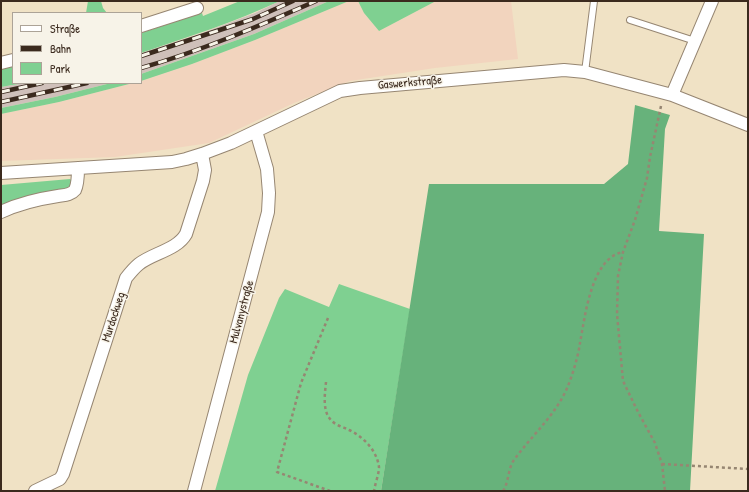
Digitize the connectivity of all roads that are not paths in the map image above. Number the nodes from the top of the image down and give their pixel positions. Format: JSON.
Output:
{"nodes":[{"id":1,"x":594,"y":1,"type":"edge"},
{"id":2,"x":712,"y":1,"type":"edge"},
{"id":3,"x":197,"y":8,"type":"dead end"},
{"id":4,"x":630,"y":20,"type":"dead end"},
{"id":5,"x":142,"y":26,"type":"edge"},
{"id":6,"x":695,"y":41,"type":"junction"},
{"id":7,"x":12,"y":60,"type":"edge"},
{"id":8,"x":1,"y":63,"type":"edge"},
{"id":9,"x":585,"y":72,"type":"junction"},
{"id":10,"x":668,"y":94,"type":"junction"},
{"id":11,"x":748,"y":125,"type":"edge"},
{"id":12,"x":256,"y":132,"type":"junction"},
{"id":13,"x":202,"y":154,"type":"junction"},
{"id":14,"x":78,"y":168,"type":"junction"},
{"id":15,"x":1,"y":173,"type":"edge"},
{"id":16,"x":1,"y":212,"type":"edge"},
{"id":17,"x":35,"y":491,"type":"edge"},
{"id":18,"x":194,"y":491,"type":"edge"}],
"edges":[{"from":1,"to":9,"type":"lane"},
{"from":2,"to":6,"type":"street"},
{"from":3,"to":5,"type":"street"},
{"from":4,"to":6,"type":"lane"},
{"from":6,"to":10,"type":"street"},
{"from":7,"to":8,"type":"street"},
{"from":9,"to":10,"type":"street","name":"Gaswerkstraße"},
{"from":9,"to":12,"type":"street","name":"Gaswerkstraße"},
{"from":10,"to":11,"type":"street","name":"Gaswerkstraße"},
{"from":12,"to":13,"type":"street","name":"Gaswerkstraße"},
{"from":12,"to":18,"type":"street","name":"Mulvanystraße"},
{"from":13,"to":14,"type":"street","name":"Gaswerkstraße"},
{"from":13,"to":17,"type":"street","name":"Murdockweg"},
{"from":14,"to":15,"type":"street","name":"Gaswerkstraße"},
{"from":14,"to":16,"type":"street"}]}
